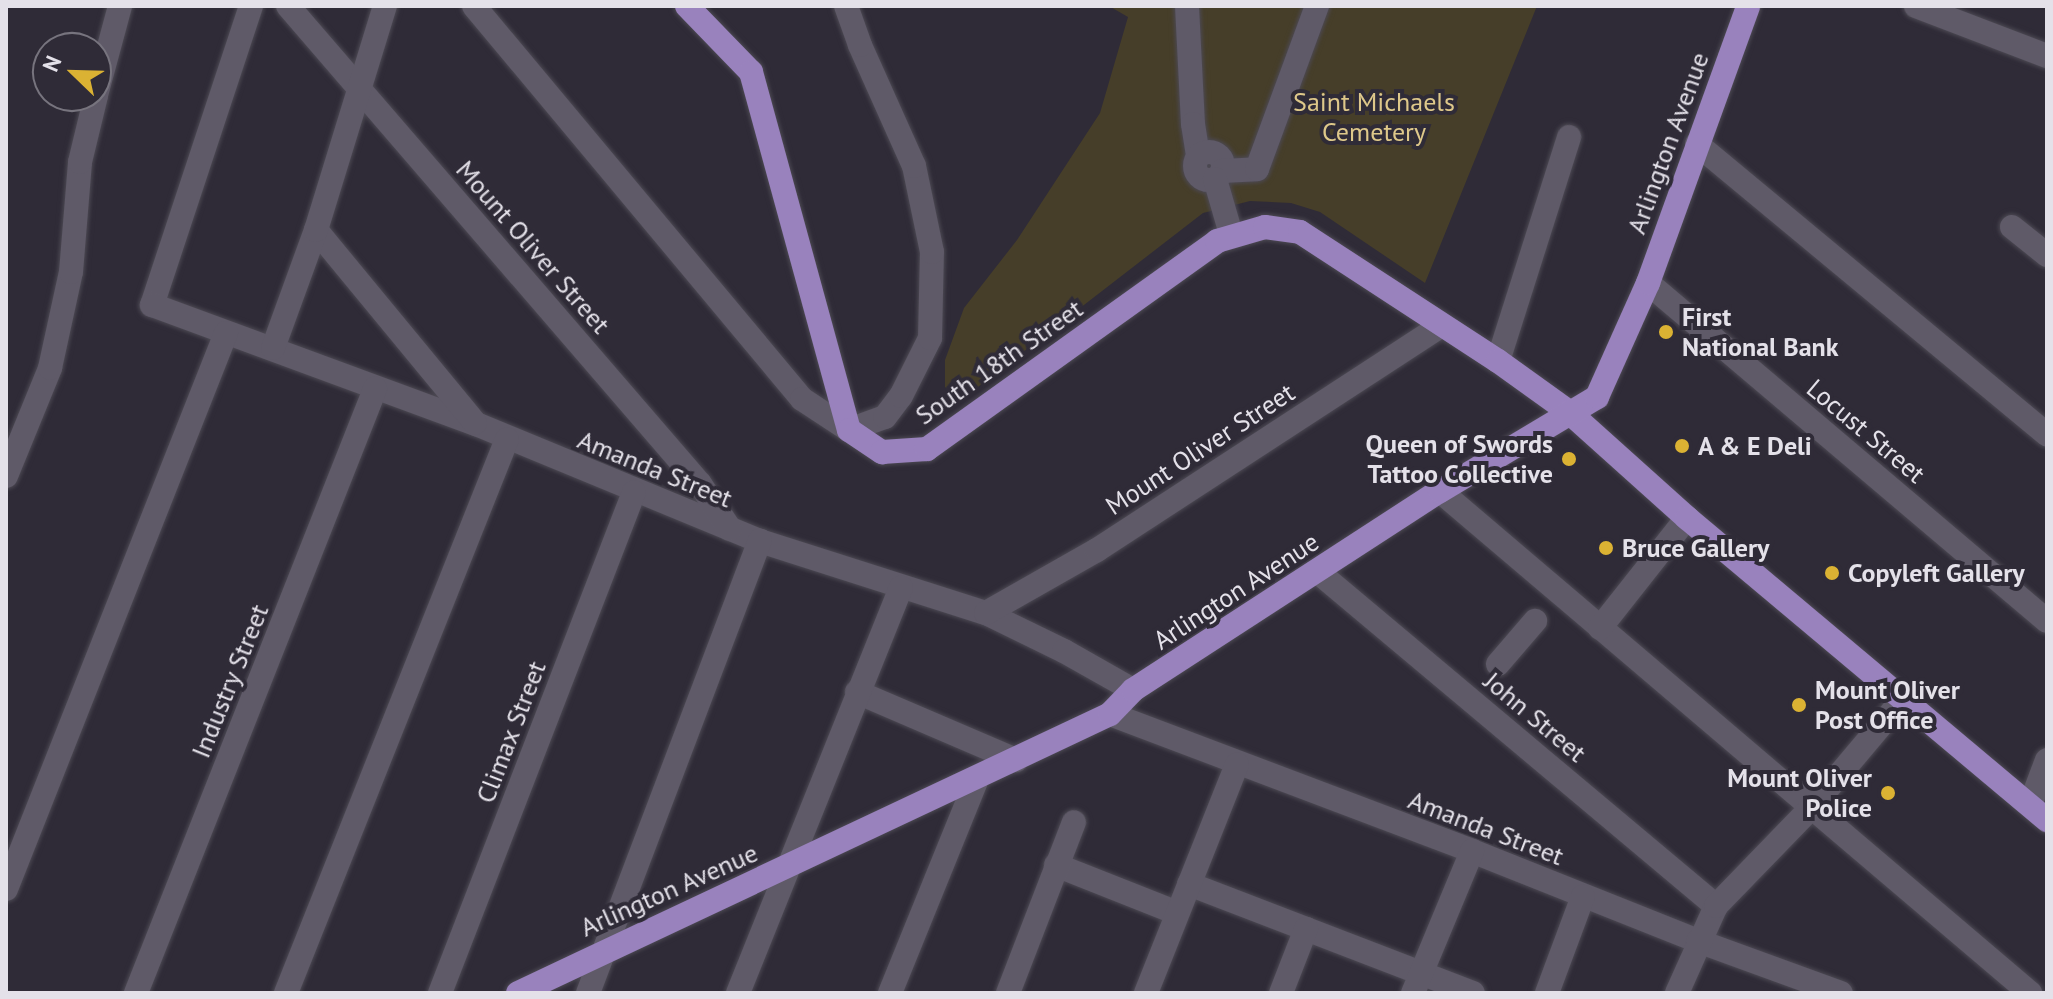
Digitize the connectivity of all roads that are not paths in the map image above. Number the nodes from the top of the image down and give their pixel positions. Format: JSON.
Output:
{"nodes":[{"id":1,"x":120,"y":6,"type":"edge"},
{"id":2,"x":251,"y":6,"type":"edge"},
{"id":3,"x":288,"y":6,"type":"edge"},
{"id":4,"x":385,"y":6,"type":"edge"},
{"id":5,"x":474,"y":6,"type":"edge"},
{"id":6,"x":687,"y":6,"type":"edge"},
{"id":7,"x":846,"y":6,"type":"edge"},
{"id":8,"x":1187,"y":6,"type":"edge"},
{"id":9,"x":1317,"y":6,"type":"edge"},
{"id":10,"x":1748,"y":6,"type":"edge"},
{"id":11,"x":1916,"y":6,"type":"edge"},
{"id":12,"x":112,"y":36,"type":"edge"},
{"id":13,"x":2047,"y":56,"type":"edge"},
{"id":14,"x":360,"y":90,"type":"junction"},
{"id":15,"x":92,"y":112,"type":"edge"},
{"id":16,"x":1569,"y":137,"type":"dead end"},
{"id":17,"x":1697,"y":144,"type":"junction"},
{"id":18,"x":1218,"y":175,"type":"junction"},
{"id":19,"x":2012,"y":227,"type":"dead end"},
{"id":20,"x":316,"y":230,"type":"junction"},
{"id":21,"x":1231,"y":234,"type":"junction"},
{"id":22,"x":2047,"y":255,"type":"edge"},
{"id":23,"x":1648,"y":283,"type":"junction"},
{"id":24,"x":1440,"y":326,"type":"junction"},
{"id":25,"x":226,"y":333,"type":"junction"},
{"id":26,"x":273,"y":348,"type":"junction"},
{"id":27,"x":1498,"y":361,"type":"junction"},
{"id":28,"x":375,"y":389,"type":"junction"},
{"id":29,"x":1569,"y":412,"type":"junction"},
{"id":30,"x":476,"y":424,"type":"junction"},
{"id":31,"x":849,"y":430,"type":"junction"},
{"id":32,"x":2047,"y":435,"type":"edge"},
{"id":33,"x":507,"y":439,"type":"junction"},
{"id":34,"x":6,"y":476,"type":"edge"},
{"id":35,"x":1440,"y":491,"type":"junction"},
{"id":36,"x":634,"y":492,"type":"junction"},
{"id":37,"x":1687,"y":518,"type":"junction"},
{"id":38,"x":730,"y":529,"type":"junction"},
{"id":39,"x":760,"y":541,"type":"junction"},
{"id":40,"x":1318,"y":572,"type":"junction"},
{"id":41,"x":901,"y":587,"type":"junction"},
{"id":42,"x":986,"y":613,"type":"junction"},
{"id":43,"x":1535,"y":621,"type":"dead end"},
{"id":44,"x":2047,"y":621,"type":"edge"},
{"id":45,"x":1600,"y":628,"type":"junction"},
{"id":46,"x":1498,"y":664,"type":"dead end"},
{"id":47,"x":1133,"y":690,"type":"junction"},
{"id":48,"x":857,"y":692,"type":"junction"},
{"id":49,"x":1902,"y":700,"type":"junction"},
{"id":50,"x":1110,"y":714,"type":"junction"},
{"id":51,"x":1016,"y":760,"type":"junction"},
{"id":52,"x":2047,"y":760,"type":"edge"},
{"id":53,"x":1237,"y":764,"type":"junction"},
{"id":54,"x":977,"y":779,"type":"junction"},
{"id":55,"x":1812,"y":807,"type":"junction"},
{"id":56,"x":2038,"y":812,"type":"edge"},
{"id":57,"x":1074,"y":822,"type":"dead end"},
{"id":58,"x":1472,"y":851,"type":"junction"},
{"id":59,"x":1056,"y":865,"type":"junction"},
{"id":60,"x":787,"y":868,"type":"junction"},
{"id":61,"x":1189,"y":884,"type":"junction"},
{"id":62,"x":6,"y":889,"type":"edge"},
{"id":63,"x":1583,"y":896,"type":"junction"},
{"id":64,"x":1716,"y":906,"type":"junction"},
{"id":65,"x":1177,"y":913,"type":"junction"},
{"id":66,"x":1306,"y":929,"type":"junction"},
{"id":67,"x":1698,"y":941,"type":"junction"},
{"id":68,"x":605,"y":949,"type":"junction"},
{"id":69,"x":1417,"y":983,"type":"edge"},
{"id":70,"x":136,"y":993,"type":"edge"},
{"id":71,"x":286,"y":993,"type":"edge"},
{"id":72,"x":440,"y":993,"type":"edge"},
{"id":73,"x":518,"y":993,"type":"edge"},
{"id":74,"x":588,"y":993,"type":"edge"},
{"id":75,"x":738,"y":993,"type":"edge"},
{"id":76,"x":890,"y":993,"type":"edge"},
{"id":77,"x":1008,"y":993,"type":"edge"},
{"id":78,"x":1146,"y":993,"type":"edge"},
{"id":79,"x":1281,"y":993,"type":"edge"},
{"id":80,"x":1473,"y":993,"type":"edge"},
{"id":81,"x":1547,"y":993,"type":"edge"},
{"id":82,"x":1677,"y":993,"type":"edge"},
{"id":83,"x":1841,"y":993,"type":"edge"},
{"id":84,"x":2030,"y":993,"type":"edge"}],
"edges":[{"from":1,"to":12,"type":"street"},
{"from":2,"to":25,"type":"street","name":"Amanda Street"},
{"from":3,"to":14,"type":"street","name":"Mount Oliver Street"},
{"from":4,"to":14,"type":"street"},
{"from":5,"to":31,"type":"street"},
{"from":6,"to":31,"type":"main road"},
{"from":7,"to":31,"type":"street"},
{"from":8,"to":18,"type":"street"},
{"from":9,"to":18,"type":"street"},
{"from":10,"to":17,"type":"main road","name":"Arlington Avenue"},
{"from":11,"to":13,"type":"street"},
{"from":14,"to":20,"type":"street"},
{"from":14,"to":38,"type":"street","name":"Mount Oliver Street"},
{"from":15,"to":34,"type":"street"},
{"from":16,"to":27,"type":"street"},
{"from":17,"to":23,"type":"main road","name":"Arlington Avenue"},
{"from":17,"to":32,"type":"street"},
{"from":18,"to":21,"type":"street"},
{"from":19,"to":22,"type":"street"},
{"from":20,"to":26,"type":"street"},
{"from":20,"to":30,"type":"street"},
{"from":21,"to":24,"type":"main road","name":"South 18th Street"},
{"from":21,"to":31,"type":"main road","name":"South 18th Street"},
{"from":23,"to":29,"type":"main road","name":"Arlington Avenue"},
{"from":23,"to":44,"type":"street","name":"Locust Street"},
{"from":24,"to":27,"type":"main road","name":"South 18th Street"},
{"from":24,"to":42,"type":"street","name":"Mount Oliver Street"},
{"from":25,"to":26,"type":"street","name":"Amanda Street"},
{"from":25,"to":62,"type":"street"},
{"from":26,"to":28,"type":"street","name":"Amanda Street"},
{"from":27,"to":29,"type":"main road","name":"South 18th Street"},
{"from":28,"to":30,"type":"street","name":"Amanda Street"},
{"from":28,"to":70,"type":"street","name":"Industry Street"},
{"from":29,"to":35,"type":"main road","name":"Arlington Avenue"},
{"from":29,"to":37,"type":"main road","name":"South 18th Street"},
{"from":30,"to":33,"type":"street","name":"Amanda Street"},
{"from":33,"to":36,"type":"street","name":"Amanda Street"},
{"from":33,"to":71,"type":"street"},
{"from":35,"to":40,"type":"main road","name":"Arlington Avenue"},
{"from":35,"to":45,"type":"street"},
{"from":36,"to":38,"type":"street","name":"Amanda Street"},
{"from":36,"to":72,"type":"street","name":"Climax Street"},
{"from":37,"to":45,"type":"street"},
{"from":37,"to":49,"type":"main road","name":"South 18th Street"},
{"from":38,"to":39,"type":"street","name":"Amanda Street"},
{"from":39,"to":41,"type":"street","name":"Amanda Street"},
{"from":39,"to":68,"type":"street"},
{"from":40,"to":47,"type":"main road","name":"Arlington Avenue"},
{"from":40,"to":64,"type":"street","name":"John Street"},
{"from":41,"to":42,"type":"street","name":"Amanda Street"},
{"from":41,"to":48,"type":"street"},
{"from":42,"to":47,"type":"street","name":"Amanda Street"},
{"from":43,"to":46,"type":"street"},
{"from":45,"to":55,"type":"street"},
{"from":47,"to":50,"type":"main road","name":"Arlington Avenue"},
{"from":48,"to":51,"type":"street"},
{"from":48,"to":60,"type":"street"},
{"from":49,"to":55,"type":"street"},
{"from":49,"to":56,"type":"main road","name":"South 18th Street"},
{"from":50,"to":51,"type":"main road","name":"Arlington Avenue"},
{"from":50,"to":53,"type":"street","name":"Amanda Street"},
{"from":51,"to":54,"type":"main road","name":"Arlington Avenue"},
{"from":52,"to":56,"type":"street"},
{"from":53,"to":58,"type":"street","name":"Amanda Street"},
{"from":53,"to":61,"type":"street"},
{"from":54,"to":60,"type":"main road","name":"Arlington Avenue"},
{"from":54,"to":76,"type":"street"},
{"from":55,"to":64,"type":"street"},
{"from":55,"to":84,"type":"street"},
{"from":57,"to":59,"type":"street"},
{"from":58,"to":63,"type":"street","name":"Amanda Street"},
{"from":58,"to":69,"type":"street"},
{"from":59,"to":65,"type":"street"},
{"from":59,"to":77,"type":"street"},
{"from":60,"to":68,"type":"main road","name":"Arlington Avenue"},
{"from":60,"to":75,"type":"street"},
{"from":61,"to":65,"type":"street"},
{"from":61,"to":66,"type":"street"},
{"from":63,"to":67,"type":"street","name":"Amanda Street"},
{"from":63,"to":81,"type":"street"},
{"from":64,"to":67,"type":"street"},
{"from":65,"to":78,"type":"street"},
{"from":66,"to":69,"type":"street"},
{"from":66,"to":79,"type":"street"},
{"from":67,"to":82,"type":"street"},
{"from":67,"to":83,"type":"street","name":"Amanda Street"},
{"from":68,"to":73,"type":"main road","name":"Arlington Avenue"},
{"from":68,"to":74,"type":"street"},
{"from":69,"to":80,"type":"street"}]}
